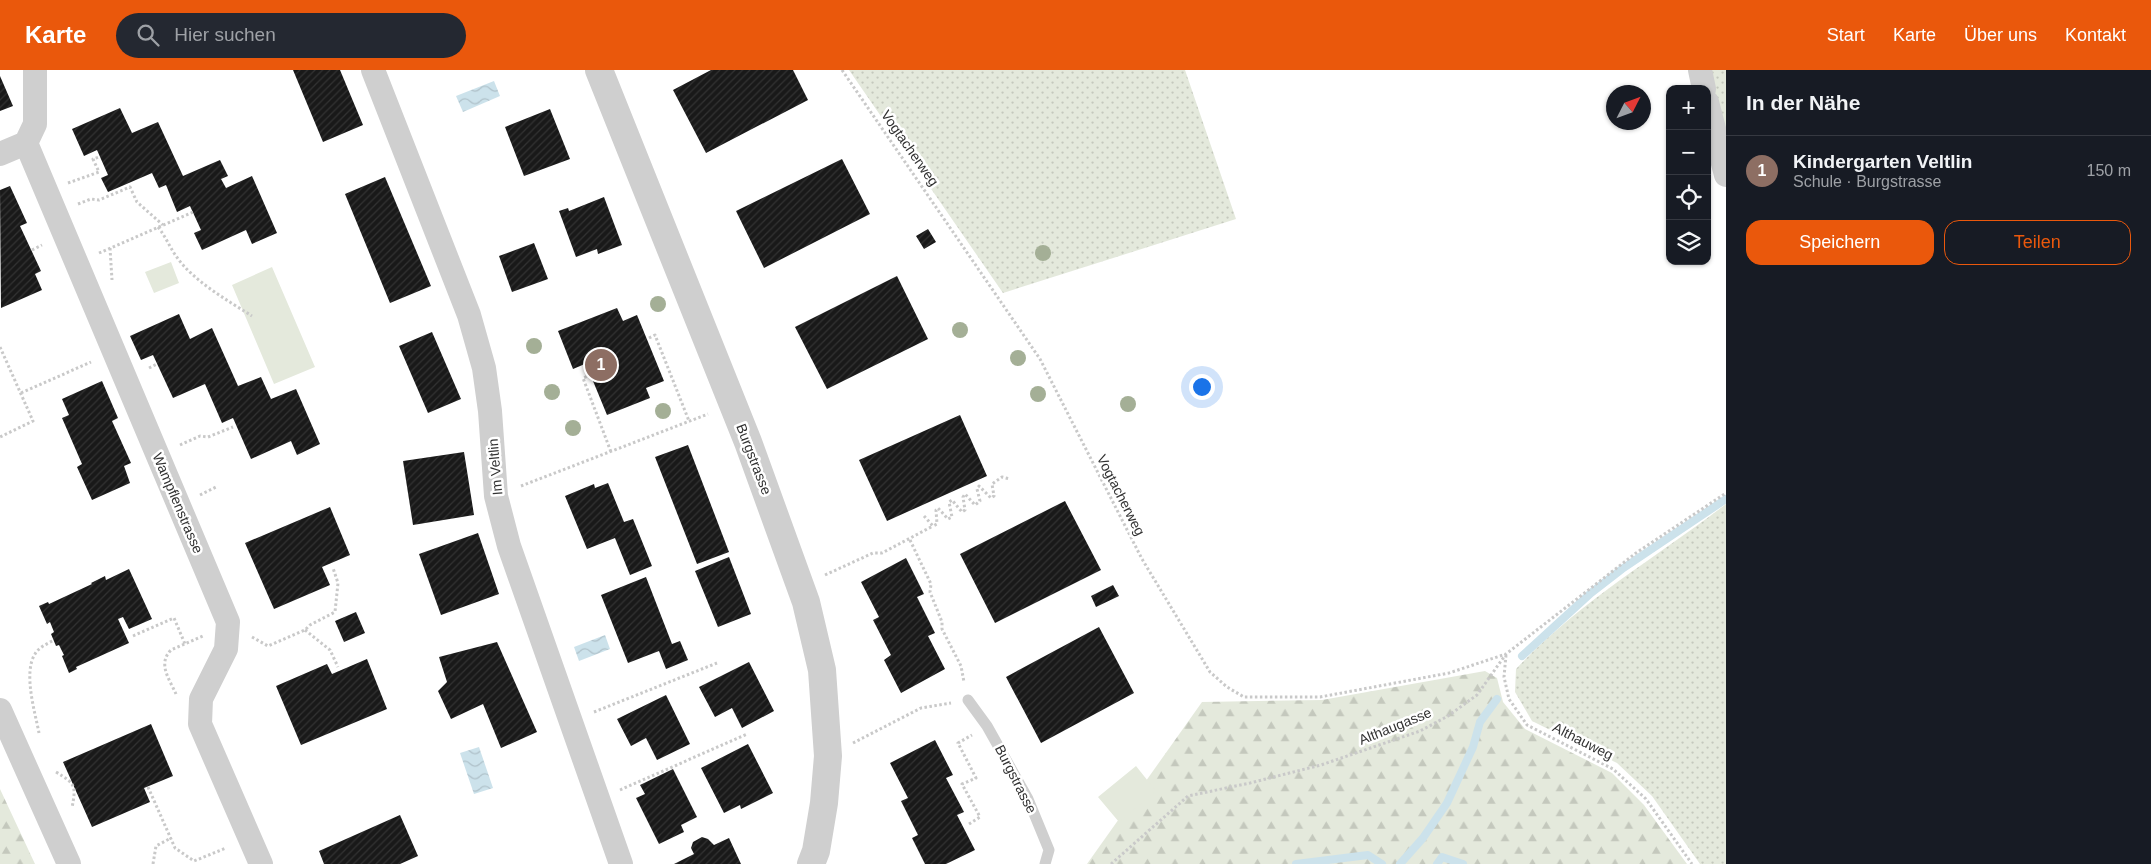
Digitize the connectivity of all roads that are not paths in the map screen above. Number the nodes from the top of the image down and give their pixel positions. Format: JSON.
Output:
{"nodes":[{"id":1,"x":35,"y":70,"type":"edge"},
{"id":2,"x":373,"y":70,"type":"edge"},
{"id":3,"x":599,"y":70,"type":"edge"},
{"id":4,"x":1700,"y":70,"type":"edge"},
{"id":5,"x":1703,"y":85,"type":"edge"},
{"id":6,"x":1711,"y":118,"type":"edge"},
{"id":7,"x":26,"y":143,"type":"junction"},
{"id":8,"x":0,"y":154,"type":"edge"},
{"id":9,"x":1726,"y":176,"type":"edge"},
{"id":10,"x":968,"y":700,"type":"road end"},
{"id":11,"x":0,"y":710,"type":"edge"},
{"id":12,"x":69,"y":864,"type":"edge"},
{"id":13,"x":261,"y":864,"type":"edge"},
{"id":14,"x":621,"y":864,"type":"edge"},
{"id":15,"x":811,"y":864,"type":"edge"},
{"id":16,"x":1045,"y":864,"type":"edge"}],
"edges":[{"from":1,"to":7,"type":"street"},
{"from":2,"to":14,"type":"street","name":"Im Veltlin"},
{"from":3,"to":15,"type":"street","name":"Burgstrasse"},
{"from":4,"to":5,"type":"street"},
{"from":6,"to":9,"type":"street"},
{"from":7,"to":8,"type":"street"},
{"from":7,"to":13,"type":"street","name":"Wampflenstrasse"},
{"from":10,"to":16,"type":"lane","name":"Burgstrasse"},
{"from":11,"to":12,"type":"street"}]}
